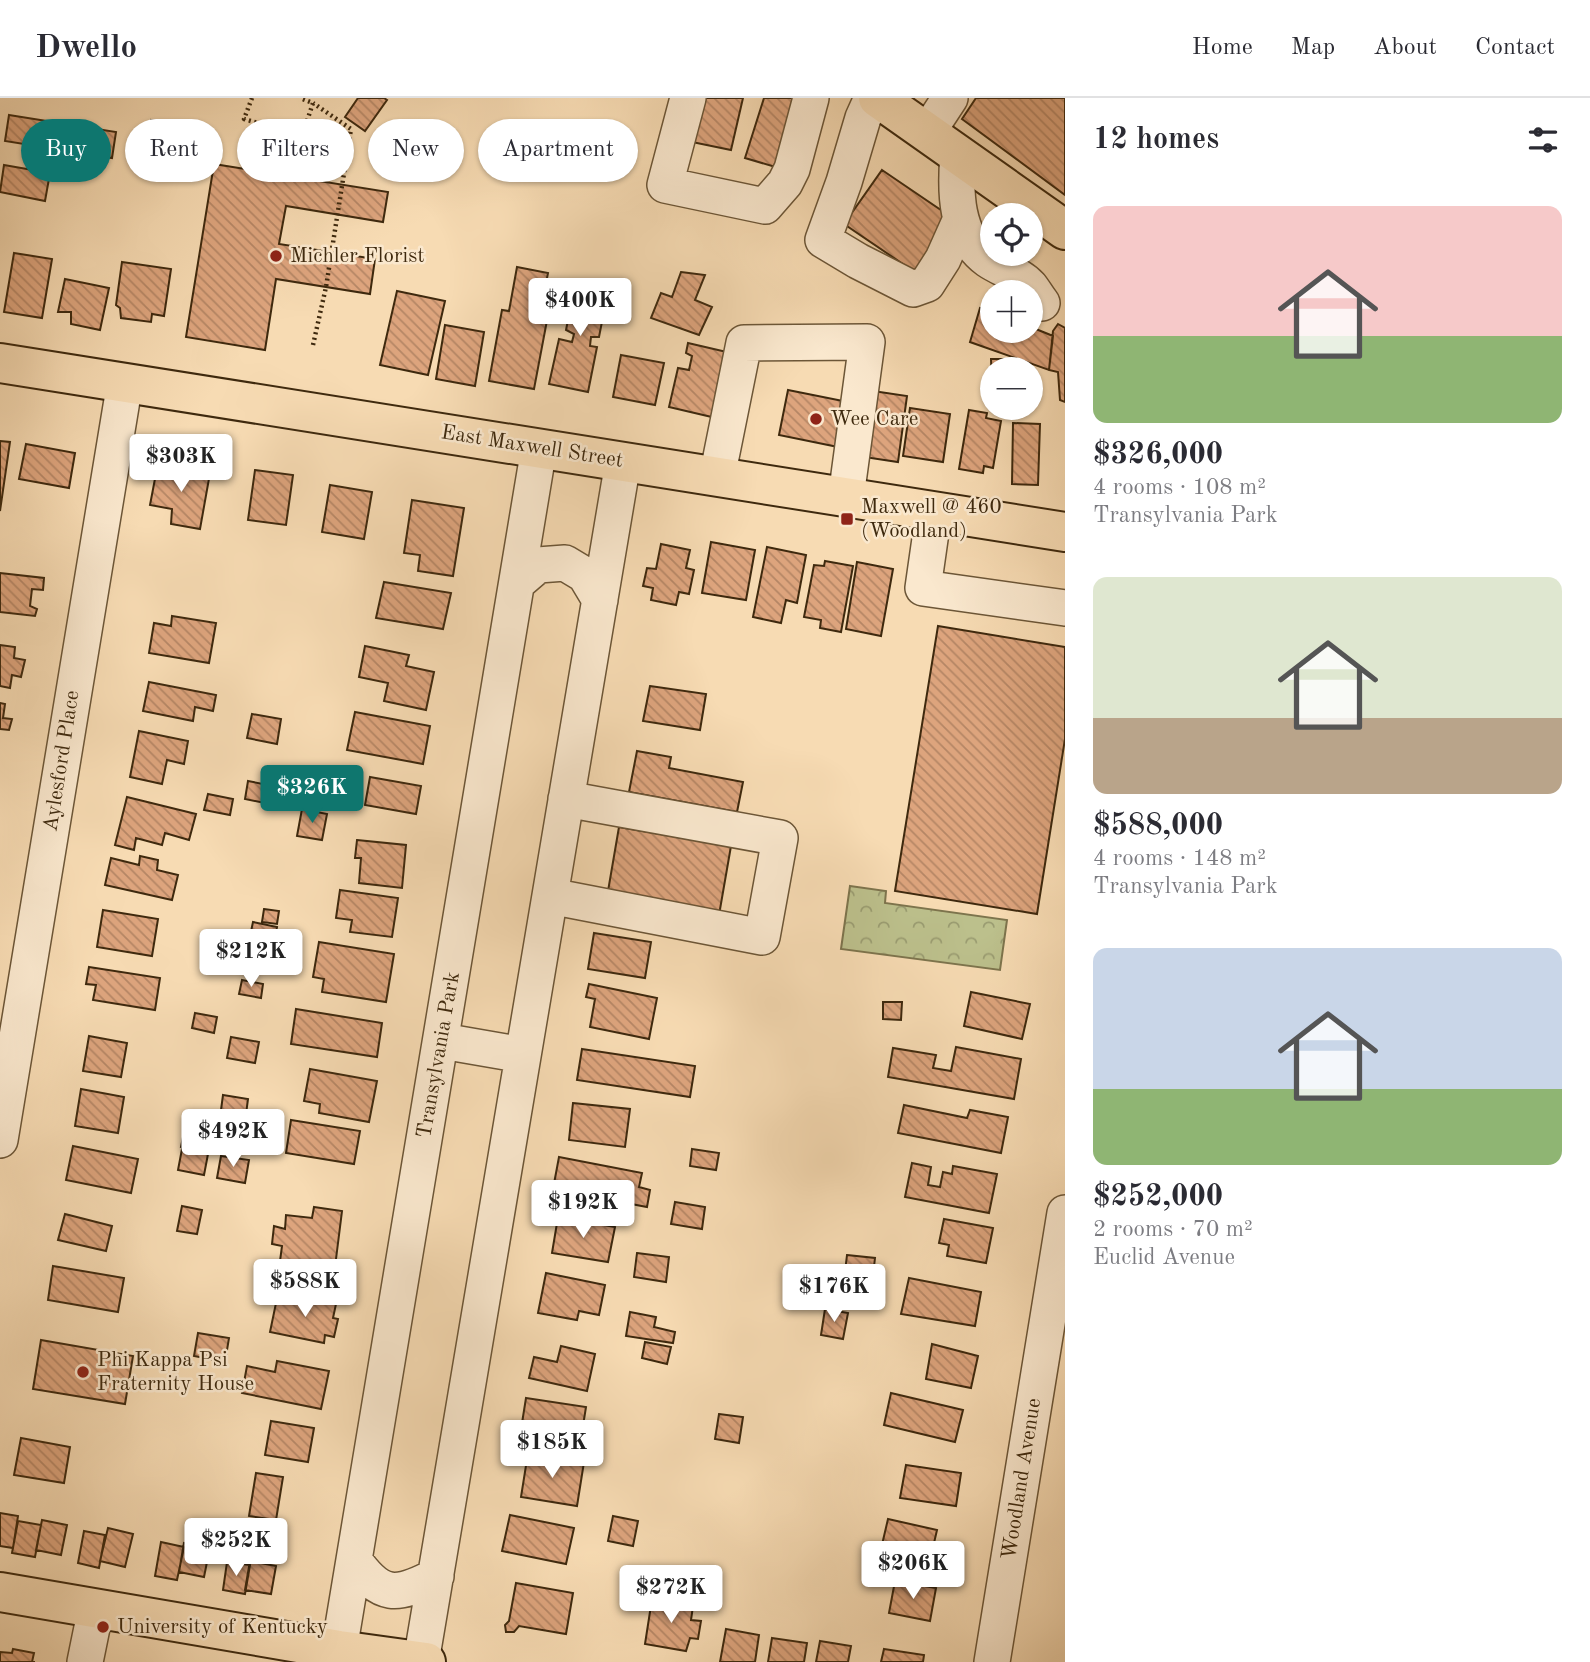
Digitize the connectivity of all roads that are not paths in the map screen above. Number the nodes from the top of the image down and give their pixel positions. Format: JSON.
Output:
{"nodes":[{"id":1,"x":688,"y":98,"type":"edge"},
{"id":2,"x":811,"y":98,"type":"edge"},
{"id":3,"x":872,"y":98,"type":"edge"},
{"id":4,"x":878,"y":98,"type":"edge"},
{"id":5,"x":950,"y":98,"type":"edge"},
{"id":6,"x":927,"y":133,"type":"junction"},
{"id":7,"x":958,"y":155,"type":"junction"},
{"id":8,"x":960,"y":221,"type":"junction"},
{"id":9,"x":1065,"y":230,"type":"edge"},
{"id":10,"x":1022,"y":280,"type":"edge"},
{"id":11,"x":0,"y":363,"type":"edge"},
{"id":12,"x":125,"y":382,"type":"junction"},
{"id":13,"x":539,"y":448,"type":"junction"},
{"id":14,"x":623,"y":462,"type":"junction"},
{"id":15,"x":716,"y":477,"type":"junction"},
{"id":16,"x":846,"y":497,"type":"junction"},
{"id":17,"x":934,"y":511,"type":"junction"},
{"id":18,"x":1065,"y":531,"type":"edge"},
{"id":19,"x":517,"y":583,"type":"junction"},
{"id":20,"x":600,"y":600,"type":"junction"},
{"id":21,"x":1065,"y":608,"type":"edge"},
{"id":22,"x":566,"y":799,"type":"junction"},
{"id":23,"x":550,"y":896,"type":"junction"},
{"id":24,"x":442,"y":1041,"type":"junction"},
{"id":25,"x":523,"y":1055,"type":"junction"},
{"id":26,"x":0,"y":1140,"type":"edge"},
{"id":27,"x":1065,"y":1213,"type":"edge"},
{"id":28,"x":354,"y":1560,"type":"junction"},
{"id":29,"x":436,"y":1576,"type":"junction"},
{"id":30,"x":0,"y":1592,"type":"edge"},
{"id":31,"x":96,"y":1608,"type":"junction"},
{"id":32,"x":338,"y":1656,"type":"edge"},
{"id":33,"x":85,"y":1662,"type":"edge"},
{"id":34,"x":423,"y":1662,"type":"edge"},
{"id":35,"x":992,"y":1662,"type":"edge"}],
"edges":[{"from":1,"to":2,"type":"street"},
{"from":3,"to":8,"type":"street"},
{"from":4,"to":6,"type":"main road"},
{"from":5,"to":6,"type":"street"},
{"from":6,"to":7,"type":"main road"},
{"from":7,"to":8,"type":"street"},
{"from":7,"to":9,"type":"main road"},
{"from":8,"to":10,"type":"street"},
{"from":11,"to":12,"type":"main road","name":"East Maxwell Street"},
{"from":12,"to":13,"type":"main road","name":"East Maxwell Street"},
{"from":12,"to":26,"type":"street","name":"Aylesford Place"},
{"from":13,"to":14,"type":"main road","name":"East Maxwell Street"},
{"from":13,"to":19,"type":"street","name":"Transylvania Park"},
{"from":14,"to":15,"type":"main road","name":"East Maxwell Street"},
{"from":14,"to":20,"type":"street"},
{"from":15,"to":16,"type":"main road","name":"East Maxwell Street"},
{"from":15,"to":16,"type":"street"},
{"from":16,"to":17,"type":"main road","name":"East Maxwell Street"},
{"from":17,"to":18,"type":"main road","name":"East Maxwell Street"},
{"from":17,"to":21,"type":"street"},
{"from":19,"to":20,"type":"street"},
{"from":19,"to":24,"type":"street","name":"Transylvania Park"},
{"from":20,"to":22,"type":"street"},
{"from":22,"to":23,"type":"street"},
{"from":22,"to":23,"type":"street"},
{"from":23,"to":25,"type":"street"},
{"from":24,"to":25,"type":"street"},
{"from":24,"to":28,"type":"street","name":"Transylvania Park"},
{"from":25,"to":29,"type":"street"},
{"from":27,"to":35,"type":"street","name":"Woodland Avenue"},
{"from":28,"to":29,"type":"street"},
{"from":28,"to":32,"type":"street","name":"Transylvania Park"},
{"from":29,"to":34,"type":"street"},
{"from":30,"to":31,"type":"main road"},
{"from":31,"to":32,"type":"main road"},
{"from":31,"to":33,"type":"street"},
{"from":32,"to":34,"type":"main road"}]}
